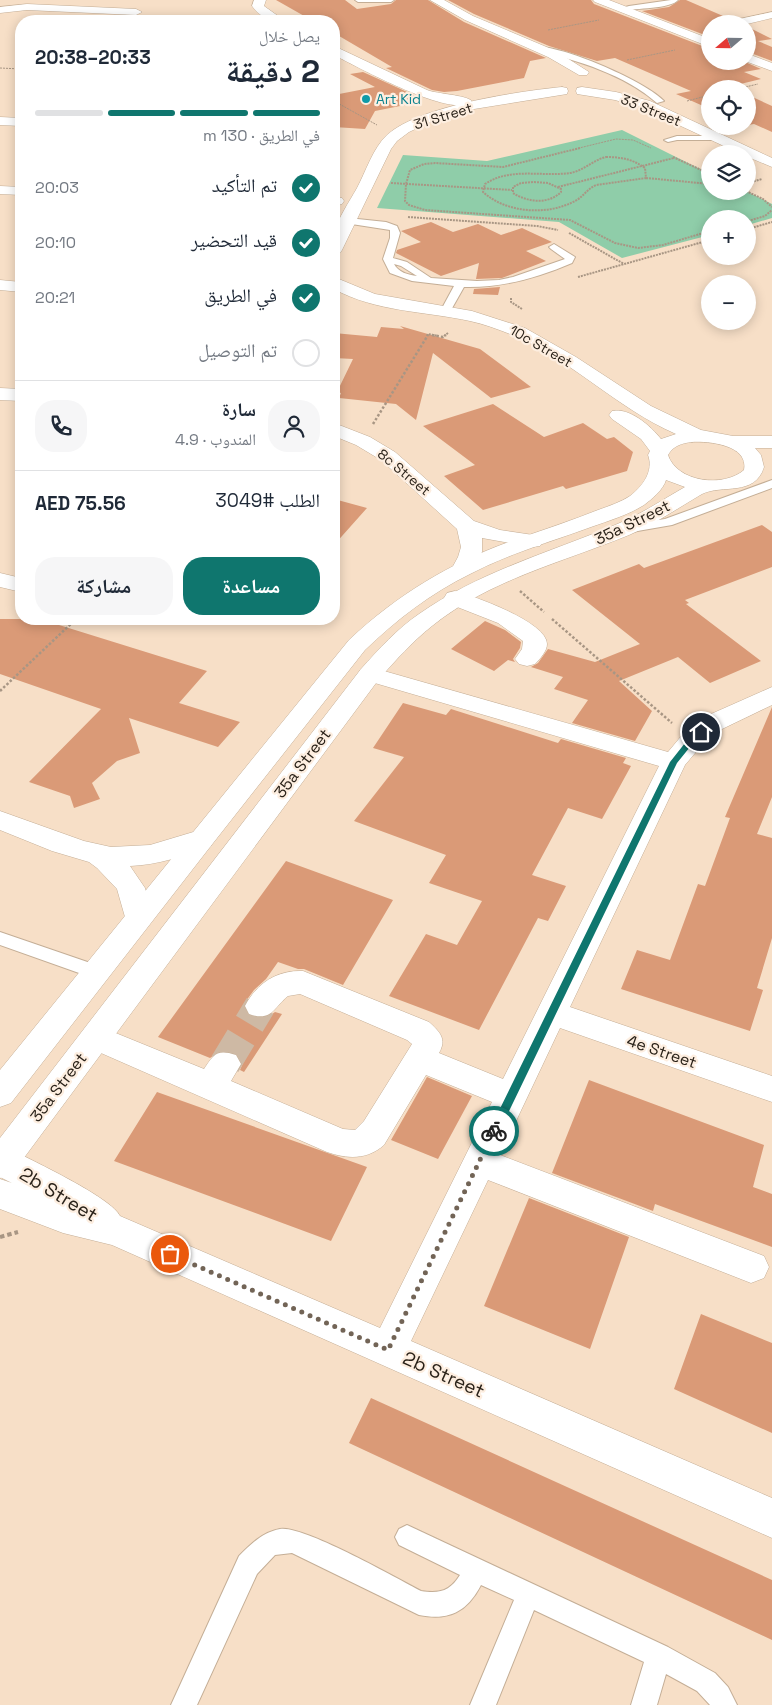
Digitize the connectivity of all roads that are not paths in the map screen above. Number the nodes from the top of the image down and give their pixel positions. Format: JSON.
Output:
{"nodes":[{"id":1,"x":260,"y":0,"type":"edge"},
{"id":2,"x":358,"y":0,"type":"edge"},
{"id":3,"x":391,"y":0,"type":"edge"},
{"id":4,"x":599,"y":0,"type":"edge"},
{"id":5,"x":675,"y":0,"type":"edge"},
{"id":6,"x":430,"y":3,"type":"edge"},
{"id":7,"x":0,"y":10,"type":"edge"},
{"id":8,"x":628,"y":11,"type":"junction"},
{"id":9,"x":133,"y":15,"type":"edge"},
{"id":10,"x":268,"y":15,"type":"edge"},
{"id":11,"x":772,"y":15,"type":"edge"},
{"id":12,"x":756,"y":18,"type":"edge"},
{"id":13,"x":701,"y":30,"type":"edge"},
{"id":14,"x":685,"y":33,"type":"junction"},
{"id":15,"x":701,"y":39,"type":"edge"},
{"id":16,"x":340,"y":53,"type":"edge"},
{"id":17,"x":352,"y":59,"type":"junction"},
{"id":18,"x":756,"y":61,"type":"edge"},
{"id":19,"x":340,"y":62,"type":"edge"},
{"id":20,"x":772,"y":67,"type":"edge"},
{"id":21,"x":589,"y":70,"type":"junction"},
{"id":22,"x":604,"y":84,"type":"junction"},
{"id":23,"x":562,"y":90,"type":"junction"},
{"id":24,"x":582,"y":92,"type":"junction"},
{"id":25,"x":422,"y":93,"type":"junction"},
{"id":26,"x":465,"y":101,"type":"junction"},
{"id":27,"x":660,"y":101,"type":"junction"},
{"id":28,"x":427,"y":110,"type":"junction"},
{"id":29,"x":701,"y":120,"type":"edge"},
{"id":30,"x":0,"y":121,"type":"edge"},
{"id":31,"x":15,"y":122,"type":"edge"},
{"id":32,"x":382,"y":127,"type":"road end"},
{"id":33,"x":693,"y":127,"type":"junction"},
{"id":34,"x":701,"y":129,"type":"edge"},
{"id":35,"x":701,"y":134,"type":"edge"},
{"id":36,"x":722,"y":135,"type":"edge"},
{"id":37,"x":724,"y":135,"type":"edge"},
{"id":38,"x":677,"y":138,"type":"junction"},
{"id":39,"x":668,"y":140,"type":"dead end"},
{"id":40,"x":770,"y":149,"type":"edge"},
{"id":41,"x":772,"y":162,"type":"edge"},
{"id":42,"x":0,"y":190,"type":"edge"},
{"id":43,"x":15,"y":191,"type":"edge"},
{"id":44,"x":348,"y":221,"type":"junction"},
{"id":45,"x":340,"y":238,"type":"edge"},
{"id":46,"x":554,"y":247,"type":"dead end"},
{"id":47,"x":0,"y":275,"type":"edge"},
{"id":48,"x":15,"y":276,"type":"edge"},
{"id":49,"x":461,"y":283,"type":"junction"},
{"id":50,"x":0,"y":285,"type":"edge"},
{"id":51,"x":15,"y":286,"type":"edge"},
{"id":52,"x":340,"y":294,"type":"edge"},
{"id":53,"x":340,"y":294,"type":"edge"},
{"id":54,"x":446,"y":310,"type":"junction"},
{"id":55,"x":531,"y":357,"type":"dead end"},
{"id":56,"x":0,"y":394,"type":"edge"},
{"id":57,"x":15,"y":395,"type":"edge"},
{"id":58,"x":608,"y":407,"type":"dead end"},
{"id":59,"x":340,"y":431,"type":"edge"},
{"id":60,"x":698,"y":436,"type":"junction"},
{"id":61,"x":732,"y":442,"type":"junction"},
{"id":62,"x":772,"y":442,"type":"edge"},
{"id":63,"x":660,"y":458,"type":"junction"},
{"id":64,"x":763,"y":464,"type":"edge"},
{"id":65,"x":705,"y":485,"type":"junction"},
{"id":66,"x":771,"y":486,"type":"edge"},
{"id":67,"x":466,"y":526,"type":"junction"},
{"id":68,"x":624,"y":529,"type":"junction"},
{"id":69,"x":532,"y":541,"type":"junction"},
{"id":70,"x":463,"y":568,"type":"junction"},
{"id":71,"x":0,"y":580,"type":"edge"},
{"id":72,"x":15,"y":584,"type":"edge"},
{"id":73,"x":455,"y":598,"type":"junction"},
{"id":74,"x":527,"y":659,"type":"dead end"},
{"id":75,"x":370,"y":674,"type":"junction"},
{"id":76,"x":772,"y":695,"type":"edge"},
{"id":77,"x":683,"y":751,"type":"junction"},
{"id":78,"x":0,"y":820,"type":"edge"},
{"id":79,"x":200,"y":840,"type":"junction"},
{"id":80,"x":98,"y":854,"type":"junction"},
{"id":81,"x":139,"y":917,"type":"junction"},
{"id":82,"x":0,"y":938,"type":"edge"},
{"id":83,"x":96,"y":972,"type":"junction"},
{"id":84,"x":260,"y":1006,"type":"tunnel mouth"},
{"id":85,"x":552,"y":1013,"type":"junction"},
{"id":86,"x":96,"y":1037,"type":"junction"},
{"id":87,"x":420,"y":1059,"type":"junction"},
{"id":88,"x":772,"y":1089,"type":"edge"},
{"id":89,"x":0,"y":1094,"type":"edge"},
{"id":90,"x":511,"y":1096,"type":"junction"},
{"id":91,"x":1,"y":1162,"type":"edge"},
{"id":92,"x":480,"y":1162,"type":"junction"},
{"id":93,"x":0,"y":1194,"type":"edge"},
{"id":94,"x":116,"y":1230,"type":"junction"},
{"id":95,"x":751,"y":1267,"type":"dead end"},
{"id":96,"x":388,"y":1350,"type":"junction"},
{"id":97,"x":772,"y":1518,"type":"edge"},
{"id":98,"x":407,"y":1537,"type":"dead end"},
{"id":99,"x":475,"y":1570,"type":"junction"},
{"id":100,"x":528,"y":1595,"type":"junction"},
{"id":101,"x":659,"y":1656,"type":"junction"},
{"id":102,"x":184,"y":1705,"type":"edge"},
{"id":103,"x":483,"y":1705,"type":"edge"},
{"id":104,"x":644,"y":1705,"type":"edge"},
{"id":105,"x":724,"y":1705,"type":"edge"}],
"edges":[{"from":1,"to":10,"type":"street"},
{"from":2,"to":3,"type":"lane"},
{"from":4,"to":8,"type":"street"},
{"from":5,"to":8,"type":"lane"},
{"from":6,"to":21,"type":"street"},
{"from":6,"to":21,"type":"street"},
{"from":7,"to":9,"type":"street"},
{"from":8,"to":14,"type":"street"},
{"from":11,"to":12,"type":"street"},
{"from":13,"to":14,"type":"street"},
{"from":14,"to":15,"type":"street"},
{"from":16,"to":17,"type":"street"},
{"from":17,"to":19,"type":"street"},
{"from":17,"to":25,"type":"street"},
{"from":18,"to":20,"type":"street"},
{"from":21,"to":22,"type":"street","name":"33 Street"},
{"from":21,"to":27,"type":"lane"},
{"from":22,"to":24,"type":"street"},
{"from":22,"to":27,"type":"street","name":"33 Street"},
{"from":23,"to":24,"type":"street","name":"33 Street"},
{"from":23,"to":26,"type":"street","name":"31 Street"},
{"from":23,"to":44,"type":"street","name":"31 Street"},
{"from":24,"to":33,"type":"street","name":"33 Street"},
{"from":25,"to":26,"type":"street"},
{"from":25,"to":28,"type":"street"},
{"from":26,"to":28,"type":"street","name":"31 Street"},
{"from":27,"to":29,"type":"street","name":"33 Street"},
{"from":28,"to":32,"type":"street","name":"31 Street"},
{"from":30,"to":31,"type":"street"},
{"from":33,"to":34,"type":"street","name":"33 Street"},
{"from":33,"to":38,"type":"lane"},
{"from":35,"to":38,"type":"lane"},
{"from":36,"to":41,"type":"street","name":"33 Street"},
{"from":37,"to":40,"type":"street","name":"33 Street"},
{"from":38,"to":39,"type":"lane"},
{"from":42,"to":43,"type":"street"},
{"from":44,"to":45,"type":"street","name":"31 Street"},
{"from":44,"to":49,"type":"lane"},
{"from":46,"to":49,"type":"lane"},
{"from":47,"to":48,"type":"street"},
{"from":49,"to":54,"type":"lane"},
{"from":50,"to":51,"type":"street"},
{"from":52,"to":54,"type":"street","name":"10c Street"},
{"from":53,"to":55,"type":"street","name":"10c Street"},
{"from":54,"to":60,"type":"street","name":"10c Street"},
{"from":56,"to":57,"type":"street"},
{"from":58,"to":63,"type":"street"},
{"from":59,"to":67,"type":"street","name":"8c Street"},
{"from":60,"to":61,"type":"street"},
{"from":60,"to":63,"type":"street"},
{"from":61,"to":62,"type":"street"},
{"from":61,"to":64,"type":"street"},
{"from":63,"to":65,"type":"street"},
{"from":63,"to":69,"type":"street","name":"35a Street"},
{"from":64,"to":65,"type":"street"},
{"from":65,"to":68,"type":"street","name":"35a Street"},
{"from":66,"to":68,"type":"lane"},
{"from":67,"to":69,"type":"street","name":"8c Street"},
{"from":67,"to":70,"type":"street"},
{"from":68,"to":73,"type":"street","name":"35a Street"},
{"from":69,"to":70,"type":"street","name":"35a Street"},
{"from":70,"to":79,"type":"street","name":"35a Street"},
{"from":71,"to":72,"type":"street"},
{"from":73,"to":74,"type":"street"},
{"from":73,"to":75,"type":"street","name":"35a Street"},
{"from":75,"to":77,"type":"street"},
{"from":75,"to":86,"type":"street","name":"35a Street"},
{"from":76,"to":77,"type":"street"},
{"from":77,"to":85,"type":"street"},
{"from":78,"to":80,"type":"street"},
{"from":79,"to":80,"type":"street"},
{"from":79,"to":81,"type":"street","name":"35a Street"},
{"from":80,"to":81,"type":"street"},
{"from":81,"to":83,"type":"street","name":"35a Street"},
{"from":82,"to":83,"type":"lane"},
{"from":83,"to":89,"type":"street","name":"35a Street"},
{"from":84,"to":87,"type":"street"},
{"from":85,"to":88,"type":"street","name":"4e Street"},
{"from":85,"to":90,"type":"street"},
{"from":86,"to":87,"type":"street"},
{"from":86,"to":91,"type":"street","name":"35a Street"},
{"from":87,"to":90,"type":"street"},
{"from":90,"to":92,"type":"street"},
{"from":91,"to":94,"type":"street","name":"2b Street"},
{"from":92,"to":95,"type":"street"},
{"from":92,"to":96,"type":"street"},
{"from":93,"to":94,"type":"street","name":"2b Street"},
{"from":94,"to":96,"type":"street","name":"2b Street"},
{"from":96,"to":97,"type":"street","name":"2b Street"},
{"from":98,"to":99,"type":"lane"},
{"from":99,"to":100,"type":"lane"},
{"from":99,"to":102,"type":"lane"},
{"from":100,"to":101,"type":"lane"},
{"from":100,"to":103,"type":"lane"},
{"from":101,"to":104,"type":"lane"},
{"from":101,"to":105,"type":"lane"}]}
